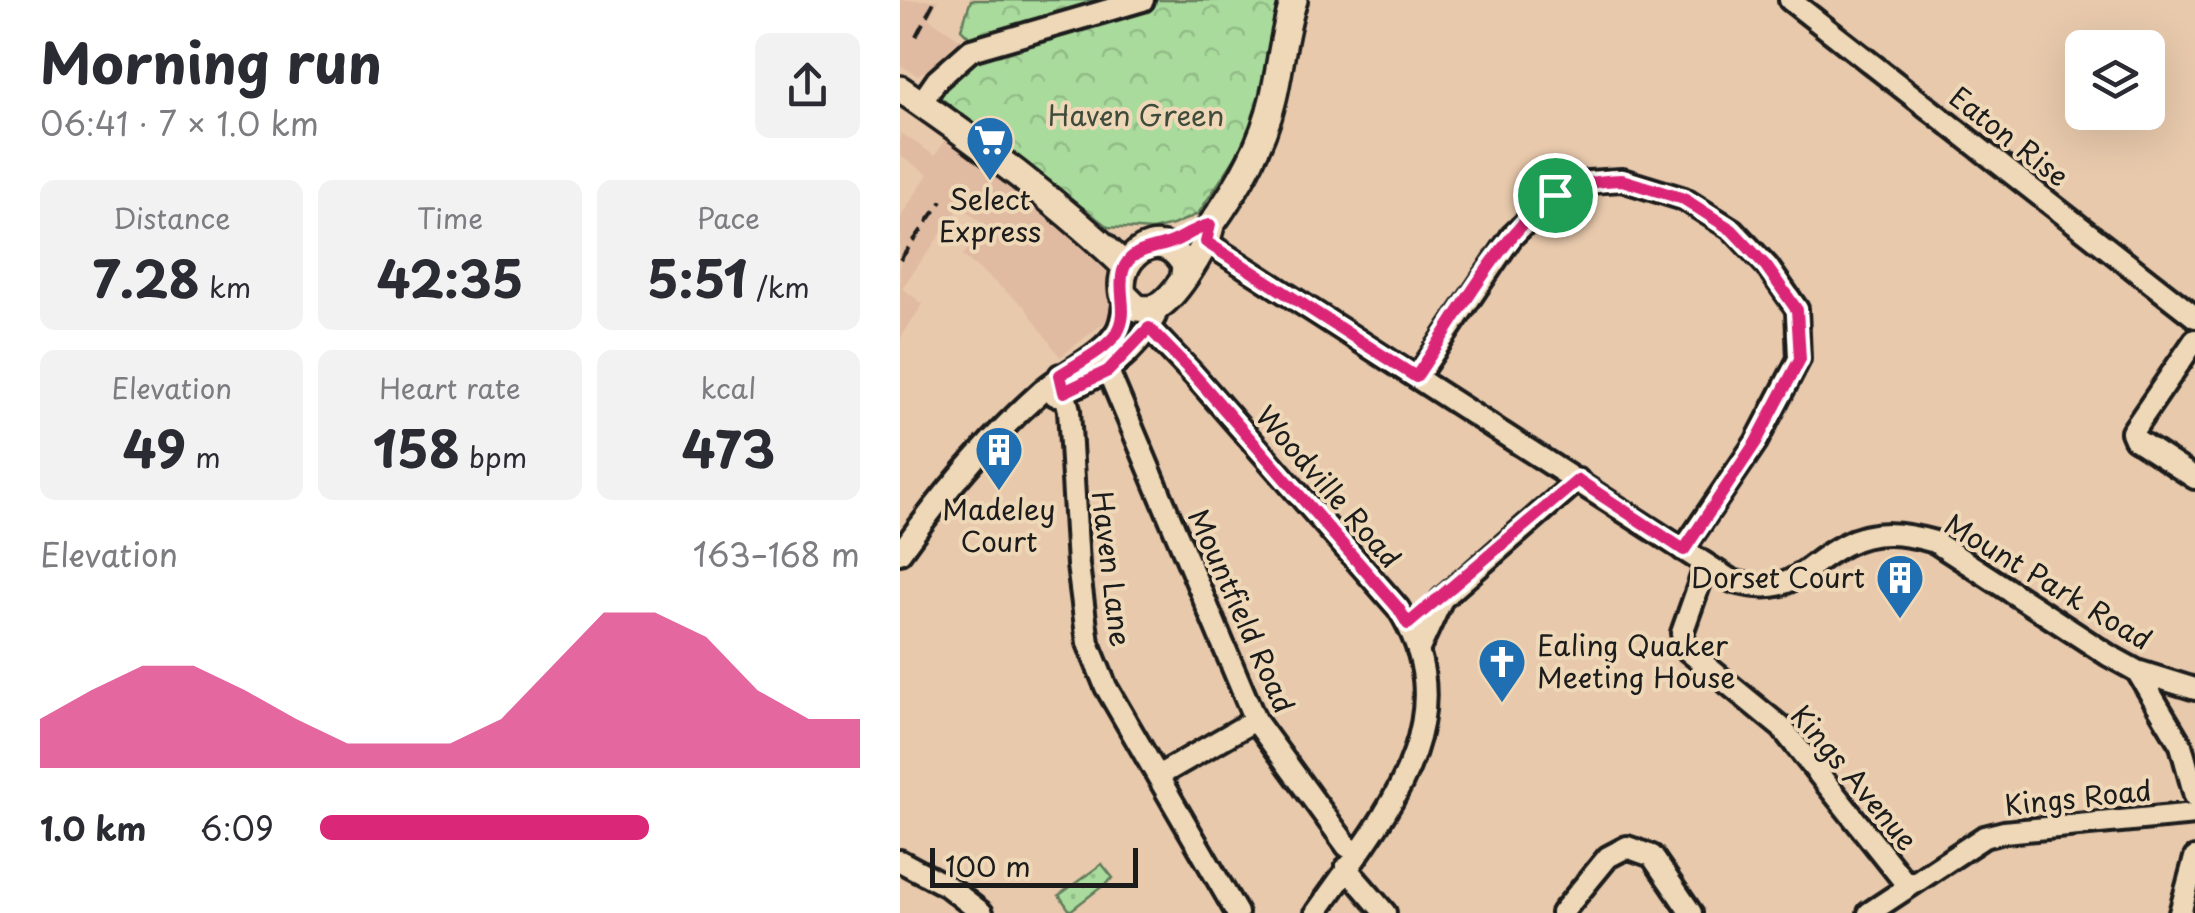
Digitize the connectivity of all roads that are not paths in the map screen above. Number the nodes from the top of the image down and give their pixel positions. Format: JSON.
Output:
{"nodes":[{"id":1,"x":1142,"y":0,"type":"edge"},
{"id":2,"x":1294,"y":0,"type":"edge"},
{"id":3,"x":1790,"y":0,"type":"edge"},
{"id":4,"x":910,"y":96,"type":"edge"},
{"id":5,"x":1208,"y":234,"type":"junction"},
{"id":6,"x":1166,"y":244,"type":"junction"},
{"id":7,"x":1126,"y":266,"type":"junction"},
{"id":8,"x":1184,"y":275,"type":"junction"},
{"id":9,"x":1125,"y":297,"type":"junction"},
{"id":10,"x":1154,"y":316,"type":"junction"},
{"id":11,"x":2195,"y":317,"type":"edge"},
{"id":12,"x":2195,"y":340,"type":"edge"},
{"id":13,"x":1108,"y":371,"type":"junction"},
{"id":14,"x":1416,"y":377,"type":"junction"},
{"id":15,"x":1062,"y":383,"type":"junction"},
{"id":16,"x":2195,"y":478,"type":"edge"},
{"id":17,"x":1578,"y":480,"type":"junction"},
{"id":18,"x":1684,"y":550,"type":"junction"},
{"id":19,"x":900,"y":553,"type":"edge"},
{"id":20,"x":1706,"y":565,"type":"junction"},
{"id":21,"x":1442,"y":599,"type":"junction"},
{"id":22,"x":1408,"y":624,"type":"junction"},
{"id":23,"x":1418,"y":651,"type":"junction"},
{"id":24,"x":2136,"y":671,"type":"junction"},
{"id":25,"x":2186,"y":686,"type":"edge"},
{"id":26,"x":2164,"y":713,"type":"junction"},
{"id":27,"x":1256,"y":720,"type":"junction"},
{"id":28,"x":1158,"y":776,"type":"junction"},
{"id":29,"x":2195,"y":796,"type":"edge"},
{"id":30,"x":2195,"y":814,"type":"edge"},
{"id":31,"x":2195,"y":858,"type":"edge"},
{"id":32,"x":900,"y":861,"type":"edge"},
{"id":33,"x":1352,"y":861,"type":"junction"},
{"id":34,"x":1908,"y":885,"type":"junction"},
{"id":35,"x":982,"y":913,"type":"edge"},
{"id":36,"x":1237,"y":913,"type":"edge"},
{"id":37,"x":1316,"y":913,"type":"edge"},
{"id":38,"x":1385,"y":913,"type":"edge"},
{"id":39,"x":1562,"y":913,"type":"edge"},
{"id":40,"x":1691,"y":913,"type":"edge"},
{"id":41,"x":1869,"y":913,"type":"edge"},
{"id":42,"x":2180,"y":913,"type":"edge"}],
"edges":[{"from":1,"to":4,"type":"street"},
{"from":2,"to":5,"type":"main road"},
{"from":3,"to":11,"type":"street","name":"Eaton Rise"},
{"from":4,"to":7,"type":"main road"},
{"from":5,"to":6,"type":"main road"},
{"from":5,"to":8,"type":"main road"},
{"from":5,"to":14,"type":"street","name":"Mount Park Road"},
{"from":6,"to":7,"type":"main road"},
{"from":6,"to":8,"type":"main road"},
{"from":7,"to":9,"type":"main road"},
{"from":8,"to":10,"type":"main road"},
{"from":9,"to":10,"type":"main road"},
{"from":9,"to":15,"type":"street"},
{"from":10,"to":13,"type":"street"},
{"from":10,"to":22,"type":"street","name":"Woodville Road"},
{"from":12,"to":16,"type":"street"},
{"from":13,"to":15,"type":"street"},
{"from":13,"to":27,"type":"street","name":"Mountfield Road"},
{"from":14,"to":17,"type":"street","name":"Mount Park Road"},
{"from":14,"to":18,"type":"street"},
{"from":15,"to":19,"type":"street"},
{"from":15,"to":28,"type":"street","name":"Haven Lane"},
{"from":17,"to":18,"type":"street","name":"Mount Park Road"},
{"from":17,"to":21,"type":"street"},
{"from":18,"to":20,"type":"street","name":"Mount Park Road"},
{"from":20,"to":24,"type":"street","name":"Mount Park Road"},
{"from":20,"to":34,"type":"street","name":"Kings Avenue"},
{"from":21,"to":22,"type":"street"},
{"from":21,"to":23,"type":"street"},
{"from":22,"to":23,"type":"street","name":"Woodville Road"},
{"from":23,"to":33,"type":"street","name":"Woodville Road"},
{"from":24,"to":25,"type":"street","name":"Mount Park Road"},
{"from":24,"to":26,"type":"street"},
{"from":25,"to":26,"type":"street"},
{"from":26,"to":29,"type":"street"},
{"from":27,"to":28,"type":"street"},
{"from":27,"to":33,"type":"street","name":"Mountfield Road"},
{"from":28,"to":36,"type":"street","name":"Haven Lane"},
{"from":30,"to":34,"type":"street","name":"Kings Road"},
{"from":31,"to":42,"type":"street"},
{"from":32,"to":35,"type":"street"},
{"from":33,"to":37,"type":"street","name":"Woodville Road"},
{"from":33,"to":38,"type":"street","name":"Mountfield Road"},
{"from":34,"to":41,"type":"street","name":"Kings Road"},
{"from":39,"to":40,"type":"street"}]}
